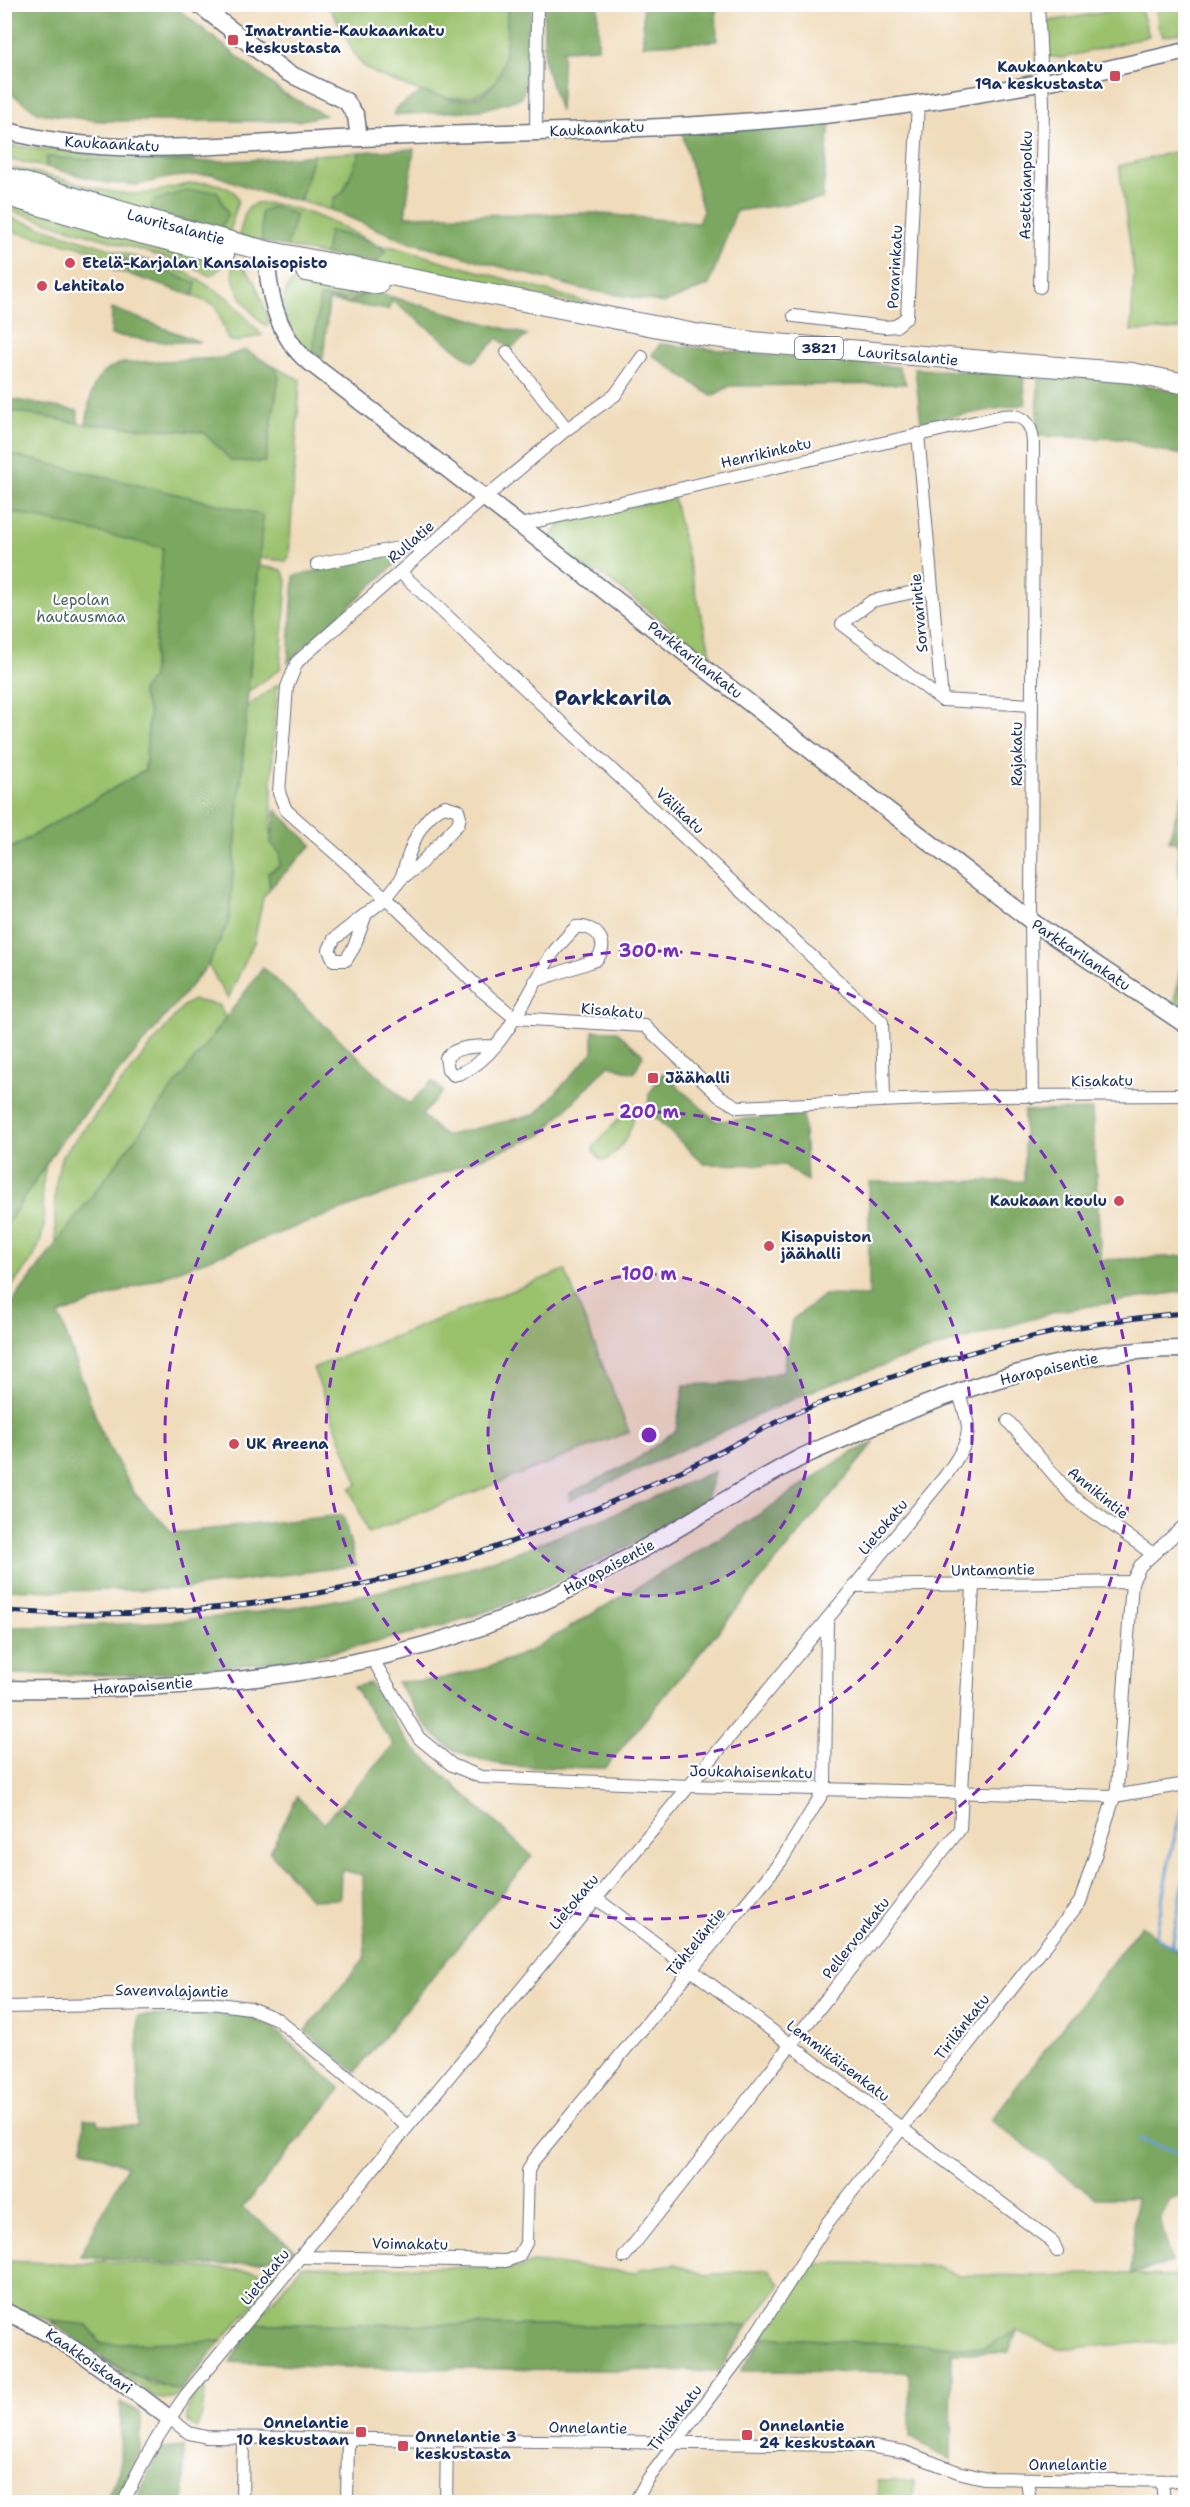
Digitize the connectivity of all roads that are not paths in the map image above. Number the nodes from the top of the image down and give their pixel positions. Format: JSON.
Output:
{"nodes":[{"id":1,"x":198,"y":4,"type":"edge"},
{"id":2,"x":537,"y":4,"type":"edge"},
{"id":3,"x":1038,"y":4,"type":"edge"},
{"id":4,"x":1185,"y":51,"type":"edge"},
{"id":5,"x":1042,"y":84,"type":"junction"},
{"id":6,"x":918,"y":103,"type":"junction"},
{"id":7,"x":4,"y":130,"type":"edge"},
{"id":8,"x":536,"y":132,"type":"junction"},
{"id":9,"x":359,"y":138,"type":"junction"},
{"id":10,"x":4,"y":177,"type":"edge"},
{"id":11,"x":4,"y":195,"type":"edge"},
{"id":12,"x":266,"y":256,"type":"junction"},
{"id":13,"x":1040,"y":287,"type":"dead end"},
{"id":14,"x":794,"y":316,"type":"dead end"},
{"id":15,"x":507,"y":352,"type":"dead end"},
{"id":16,"x":642,"y":357,"type":"dead end"},
{"id":17,"x":1185,"y":384,"type":"edge"},
{"id":18,"x":1020,"y":416,"type":"joint"},
{"id":19,"x":567,"y":429,"type":"junction"},
{"id":20,"x":918,"y":434,"type":"junction"},
{"id":21,"x":485,"y":498,"type":"junction"},
{"id":22,"x":520,"y":525,"type":"junction"},
{"id":23,"x":423,"y":546,"type":"junction"},
{"id":24,"x":317,"y":564,"type":"dead end"},
{"id":25,"x":400,"y":572,"type":"junction"},
{"id":26,"x":932,"y":588,"type":"junction"},
{"id":27,"x":942,"y":700,"type":"junction"},
{"id":28,"x":1032,"y":705,"type":"junction"},
{"id":29,"x":401,"y":879,"type":"junction"},
{"id":30,"x":386,"y":898,"type":"junction"},
{"id":31,"x":366,"y":914,"type":"dead end"},
{"id":32,"x":1031,"y":921,"type":"junction"},
{"id":33,"x":535,"y":981,"type":"junction"},
{"id":34,"x":515,"y":1018,"type":"junction"},
{"id":35,"x":1185,"y":1025,"type":"edge"},
{"id":36,"x":493,"y":1046,"type":"dead end"},
{"id":37,"x":1185,"y":1095,"type":"edge"},
{"id":38,"x":1033,"y":1097,"type":"junction"},
{"id":39,"x":884,"y":1099,"type":"junction"},
{"id":40,"x":1185,"y":1349,"type":"edge"},
{"id":41,"x":959,"y":1392,"type":"junction"},
{"id":42,"x":1008,"y":1421,"type":"dead end"},
{"id":43,"x":1185,"y":1524,"type":"edge"},
{"id":44,"x":1153,"y":1554,"type":"junction"},
{"id":45,"x":1132,"y":1582,"type":"junction"},
{"id":46,"x":854,"y":1586,"type":"junction"},
{"id":47,"x":973,"y":1586,"type":"junction"},
{"id":48,"x":828,"y":1619,"type":"junction"},
{"id":49,"x":372,"y":1658,"type":"junction"},
{"id":50,"x":4,"y":1689,"type":"edge"},
{"id":51,"x":1185,"y":1785,"type":"edge"},
{"id":52,"x":690,"y":1786,"type":"junction"},
{"id":53,"x":825,"y":1789,"type":"junction"},
{"id":54,"x":963,"y":1791,"type":"junction"},
{"id":55,"x":1114,"y":1796,"type":"junction"},
{"id":56,"x":597,"y":1899,"type":"junction"},
{"id":57,"x":693,"y":1971,"type":"junction"},
{"id":58,"x":4,"y":2007,"type":"edge"},
{"id":59,"x":792,"y":2045,"type":"junction"},
{"id":60,"x":407,"y":2126,"type":"junction"},
{"id":61,"x":902,"y":2128,"type":"junction"},
{"id":62,"x":1057,"y":2251,"type":"dead end"},
{"id":63,"x":519,"y":2256,"type":"joint"},
{"id":64,"x":300,"y":2257,"type":"junction"},
{"id":65,"x":624,"y":2257,"type":"dead end"},
{"id":66,"x":4,"y":2311,"type":"edge"},
{"id":67,"x":169,"y":2418,"type":"junction"},
{"id":68,"x":243,"y":2439,"type":"junction"},
{"id":69,"x":348,"y":2440,"type":"junction"},
{"id":70,"x":447,"y":2441,"type":"junction"},
{"id":71,"x":674,"y":2444,"type":"junction"},
{"id":72,"x":1027,"y":2480,"type":"junction"},
{"id":73,"x":1162,"y":2481,"type":"junction"},
{"id":74,"x":1185,"y":2481,"type":"edge"},
{"id":75,"x":124,"y":2502,"type":"edge"},
{"id":76,"x":242,"y":2502,"type":"edge"},
{"id":77,"x":347,"y":2502,"type":"edge"},
{"id":78,"x":446,"y":2502,"type":"edge"},
{"id":79,"x":635,"y":2502,"type":"edge"},
{"id":80,"x":1030,"y":2502,"type":"edge"},
{"id":81,"x":1164,"y":2502,"type":"edge"}],
"edges":[{"from":1,"to":9,"type":"street"},
{"from":2,"to":8,"type":"street"},
{"from":3,"to":5,"type":"street","name":"Asettajanpolku"},
{"from":4,"to":5,"type":"street","name":"Kaukaankatu"},
{"from":5,"to":6,"type":"street","name":"Kaukaankatu"},
{"from":5,"to":13,"type":"street","name":"Asettajanpolku"},
{"from":6,"to":8,"type":"street","name":"Kaukaankatu"},
{"from":6,"to":14,"type":"street","name":"Porarinkatu"},
{"from":7,"to":9,"type":"street","name":"Kaukaankatu"},
{"from":8,"to":9,"type":"street","name":"Kaukaankatu"},
{"from":10,"to":12,"type":"main road","name":"Lauritsalantie","number":"3821"},
{"from":11,"to":12,"type":"main road","name":"Lauritsalantie","number":"3821"},
{"from":12,"to":17,"type":"main road","name":"Lauritsalantie","number":"3821"},
{"from":12,"to":21,"type":"street","name":"Parkkarilankatu"},
{"from":15,"to":19,"type":"street"},
{"from":16,"to":19,"type":"street","name":"Rullatie"},
{"from":18,"to":20,"type":"street","name":"Henrikinkatu"},
{"from":18,"to":28,"type":"street","name":"Rajakatu"},
{"from":19,"to":21,"type":"street","name":"Rullatie"},
{"from":20,"to":22,"type":"street","name":"Henrikinkatu"},
{"from":20,"to":26,"type":"street","name":"Sorvarintie"},
{"from":21,"to":22,"type":"street","name":"Parkkarilankatu"},
{"from":21,"to":23,"type":"street","name":"Rullatie"},
{"from":22,"to":32,"type":"street","name":"Parkkarilankatu"},
{"from":23,"to":24,"type":"street"},
{"from":23,"to":25,"type":"street","name":"Rullatie"},
{"from":25,"to":30,"type":"street","name":"Rullatie"},
{"from":25,"to":39,"type":"street","name":"Välikatu"},
{"from":26,"to":27,"type":"street","name":"Sorvarintie"},
{"from":26,"to":27,"type":"street"},
{"from":27,"to":28,"type":"street"},
{"from":28,"to":32,"type":"street","name":"Rajakatu"},
{"from":29,"to":29,"type":"street"},
{"from":29,"to":30,"type":"street"},
{"from":30,"to":31,"type":"street"},
{"from":30,"to":34,"type":"street"},
{"from":32,"to":35,"type":"street","name":"Parkkarilankatu"},
{"from":32,"to":38,"type":"street","name":"Rajakatu"},
{"from":33,"to":33,"type":"street"},
{"from":33,"to":34,"type":"street"},
{"from":34,"to":36,"type":"street"},
{"from":34,"to":39,"type":"street","name":"Kisakatu"},
{"from":37,"to":38,"type":"street","name":"Kisakatu"},
{"from":38,"to":39,"type":"street","name":"Kisakatu"},
{"from":40,"to":41,"type":"street","name":"Harapaisentie"},
{"from":41,"to":46,"type":"street","name":"Lietokatu"},
{"from":41,"to":49,"type":"street","name":"Harapaisentie"},
{"from":42,"to":44,"type":"street","name":"Annikintie"},
{"from":43,"to":44,"type":"street"},
{"from":44,"to":45,"type":"street"},
{"from":45,"to":47,"type":"street","name":"Untamontie"},
{"from":45,"to":55,"type":"street","name":"Tirilänkatu"},
{"from":46,"to":47,"type":"street","name":"Untamontie"},
{"from":46,"to":48,"type":"street","name":"Lietokatu"},
{"from":47,"to":54,"type":"street","name":"Pellervonkatu"},
{"from":48,"to":52,"type":"street","name":"Lietokatu"},
{"from":48,"to":53,"type":"street"},
{"from":49,"to":50,"type":"street","name":"Harapaisentie"},
{"from":49,"to":52,"type":"street","name":"Joukahaisenkatu"},
{"from":51,"to":55,"type":"street","name":"Joukahaisenkatu"},
{"from":52,"to":53,"type":"street","name":"Joukahaisenkatu"},
{"from":52,"to":56,"type":"street","name":"Lietokatu"},
{"from":53,"to":54,"type":"street","name":"Joukahaisenkatu"},
{"from":53,"to":57,"type":"street","name":"Tähteläntie"},
{"from":54,"to":55,"type":"street","name":"Joukahaisenkatu"},
{"from":54,"to":59,"type":"street","name":"Pellervonkatu"},
{"from":55,"to":61,"type":"street","name":"Tirilänkatu"},
{"from":56,"to":57,"type":"street","name":"Lemmikäisenkatu"},
{"from":56,"to":60,"type":"street","name":"Lietokatu"},
{"from":57,"to":59,"type":"street","name":"Lemmikäisenkatu"},
{"from":57,"to":63,"type":"street","name":"Tähteläntie"},
{"from":58,"to":60,"type":"street","name":"Savenvalajantie"},
{"from":59,"to":61,"type":"street","name":"Lemmikäisenkatu"},
{"from":59,"to":65,"type":"street","name":"Pellervonkatu"},
{"from":60,"to":64,"type":"street","name":"Lietokatu"},
{"from":61,"to":62,"type":"street","name":"Lemmikäisenkatu"},
{"from":61,"to":71,"type":"street","name":"Tirilänkatu"},
{"from":63,"to":64,"type":"street","name":"Voimakatu"},
{"from":64,"to":67,"type":"street","name":"Lietokatu"},
{"from":66,"to":67,"type":"street","name":"Kaakkoiskaari"},
{"from":67,"to":68,"type":"street","name":"Onnelantie"},
{"from":67,"to":75,"type":"street","name":"Lietokatu"},
{"from":68,"to":69,"type":"street","name":"Onnelantie"},
{"from":68,"to":76,"type":"street"},
{"from":69,"to":70,"type":"street","name":"Onnelantie"},
{"from":69,"to":77,"type":"street"},
{"from":70,"to":71,"type":"street","name":"Onnelantie"},
{"from":70,"to":78,"type":"street"},
{"from":71,"to":72,"type":"street","name":"Onnelantie"},
{"from":71,"to":79,"type":"street","name":"Tirilänkatu"},
{"from":72,"to":73,"type":"street","name":"Onnelantie"},
{"from":72,"to":80,"type":"street"},
{"from":73,"to":74,"type":"street","name":"Onnelantie"},
{"from":73,"to":81,"type":"street"}]}
